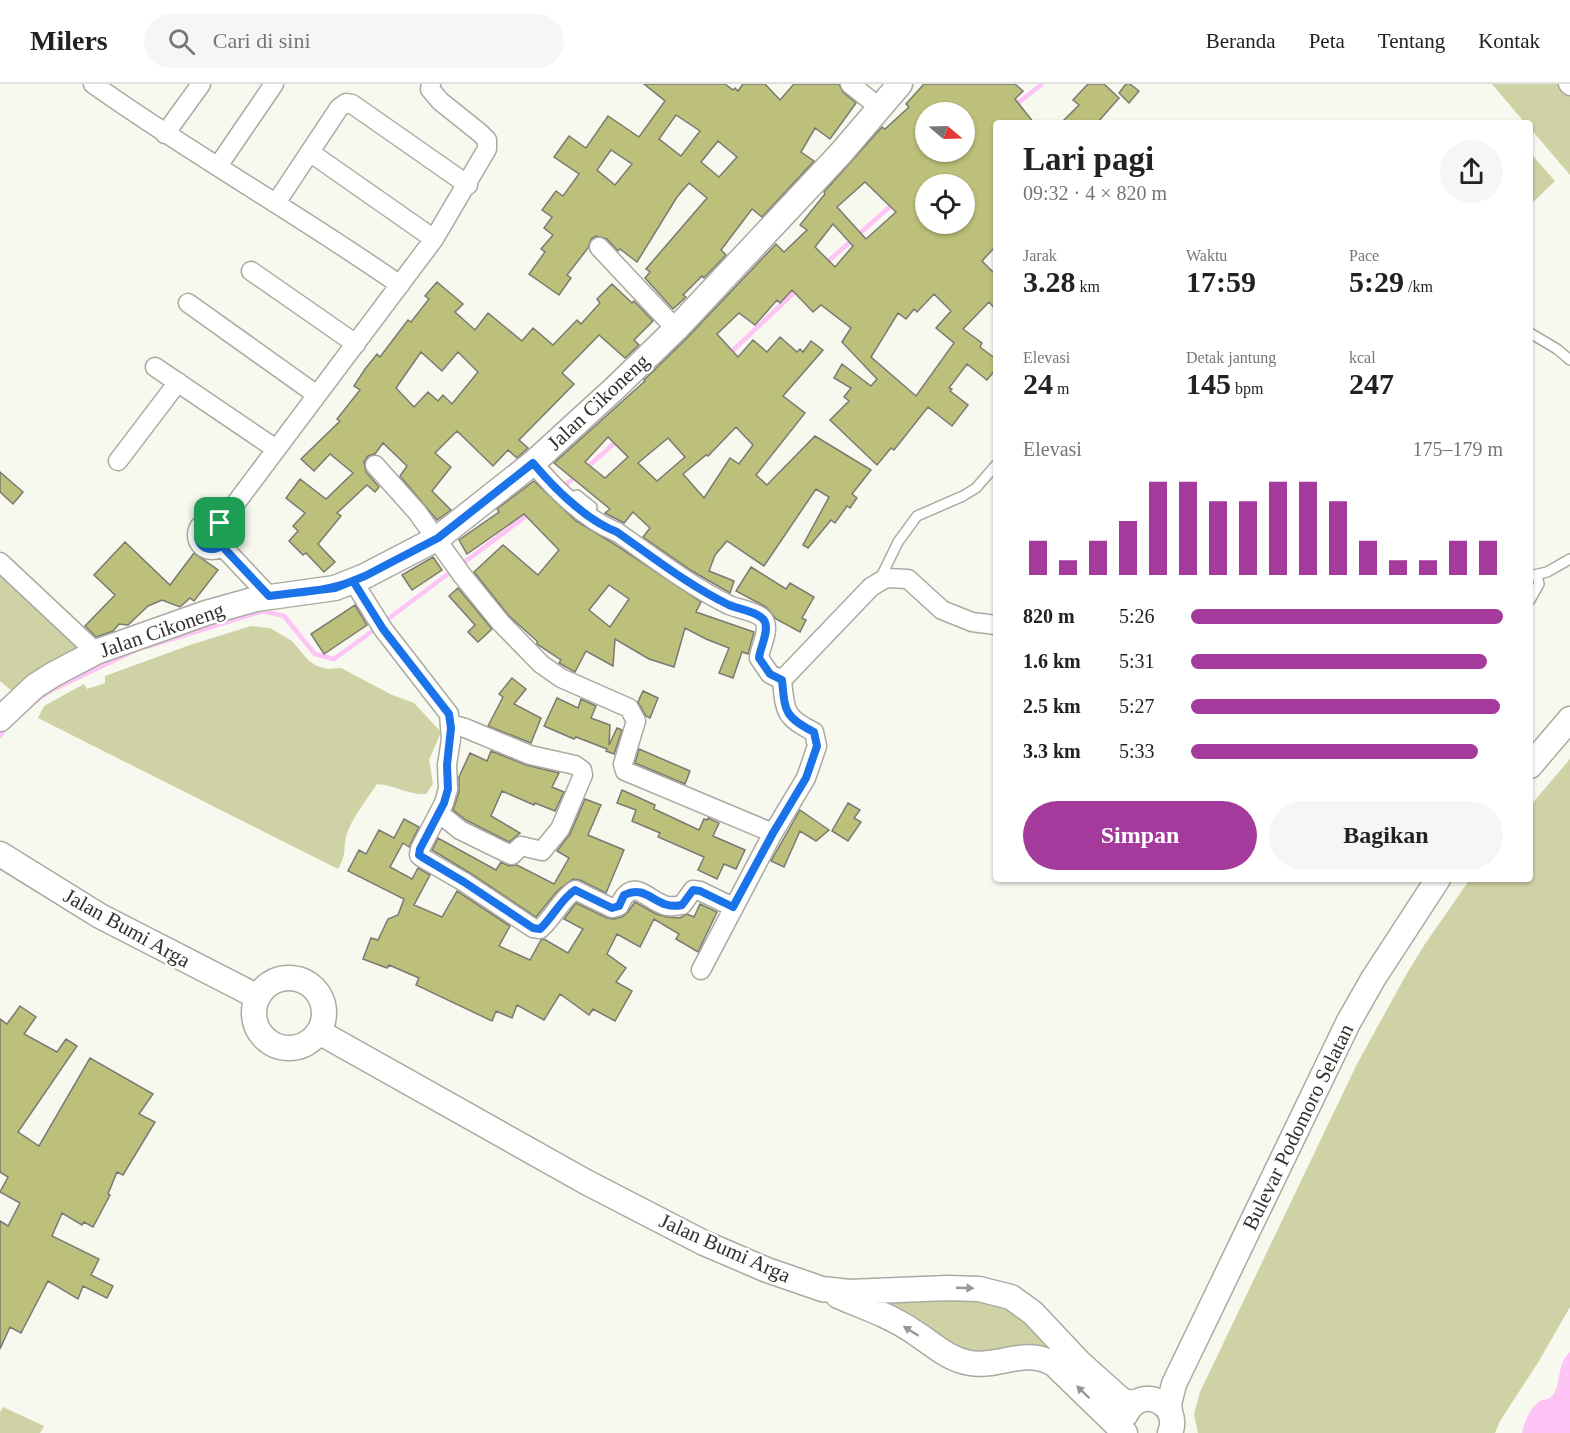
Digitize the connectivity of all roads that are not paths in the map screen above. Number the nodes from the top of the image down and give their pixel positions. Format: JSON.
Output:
{"nodes":[{"id":1,"x":201,"y":84,"type":"edge"},
{"id":2,"x":274,"y":84,"type":"edge"},
{"id":3,"x":430,"y":84,"type":"edge"},
{"id":4,"x":850,"y":84,"type":"edge"},
{"id":5,"x":900,"y":84,"type":"edge"},
{"id":6,"x":104,"y":87,"type":"edge"},
{"id":7,"x":879,"y":107,"type":"junction"},
{"id":8,"x":165,"y":134,"type":"junction"},
{"id":9,"x":310,"y":153,"type":"junction"},
{"id":10,"x":218,"y":166,"type":"junction"},
{"id":11,"x":468,"y":185,"type":"junction"},
{"id":12,"x":276,"y":203,"type":"junction"},
{"id":13,"x":434,"y":239,"type":"junction"},
{"id":14,"x":598,"y":247,"type":"dead end"},
{"id":15,"x":251,"y":272,"type":"dead end"},
{"id":16,"x":400,"y":285,"type":"junction"},
{"id":17,"x":188,"y":303,"type":"dead end"},
{"id":18,"x":676,"y":329,"type":"junction"},
{"id":19,"x":1533,"y":335,"type":"edge"},
{"id":20,"x":356,"y":344,"type":"junction"},
{"id":21,"x":1570,"y":360,"type":"edge"},
{"id":22,"x":155,"y":367,"type":"dead end"},
{"id":23,"x":178,"y":382,"type":"junction"},
{"id":24,"x":317,"y":395,"type":"junction"},
{"id":25,"x":276,"y":450,"type":"junction"},
{"id":26,"x":118,"y":461,"type":"dead end"},
{"id":27,"x":533,"y":463,"type":"junction"},
{"id":28,"x":375,"y":465,"type":"dead end"},
{"id":29,"x":993,"y":468,"type":"edge"},
{"id":30,"x":563,"y":495,"type":"junction"},
{"id":31,"x":591,"y":507,"type":"dead end"},
{"id":32,"x":220,"y":523,"type":"junction"},
{"id":33,"x":438,"y":538,"type":"junction"},
{"id":34,"x":222,"y":546,"type":"junction"},
{"id":35,"x":1570,"y":559,"type":"edge"},
{"id":36,"x":0,"y":562,"type":"edge"},
{"id":37,"x":1534,"y":576,"type":"edge"},
{"id":38,"x":353,"y":581,"type":"junction"},
{"id":39,"x":877,"y":583,"type":"junction"},
{"id":40,"x":1533,"y":595,"type":"edge"},
{"id":41,"x":269,"y":596,"type":"junction"},
{"id":42,"x":993,"y":625,"type":"edge"},
{"id":43,"x":96,"y":652,"type":"junction"},
{"id":44,"x":782,"y":680,"type":"junction"},
{"id":45,"x":0,"y":719,"type":"edge"},
{"id":46,"x":1570,"y":719,"type":"edge"},
{"id":47,"x":450,"y":724,"type":"junction"},
{"id":48,"x":1533,"y":762,"type":"edge"},
{"id":49,"x":439,"y":813,"type":"junction"},
{"id":50,"x":773,"y":833,"type":"junction"},
{"id":51,"x":0,"y":854,"type":"edge"},
{"id":52,"x":1436,"y":882,"type":"edge"},
{"id":53,"x":733,"y":907,"type":"junction"},
{"id":54,"x":701,"y":970,"type":"dead end"},
{"id":55,"x":258,"y":997,"type":"junction"},
{"id":56,"x":319,"y":1032,"type":"junction"},
{"id":57,"x":822,"y":1289,"type":"junction"},
{"id":58,"x":1174,"y":1384,"type":"junction"},
{"id":59,"x":1141,"y":1401,"type":"junction"},
{"id":60,"x":1171,"y":1427,"type":"edge"},
{"id":61,"x":1126,"y":1433,"type":"edge"}],
"edges":[{"from":1,"to":8,"type":"street"},
{"from":2,"to":10,"type":"street"},
{"from":3,"to":11,"type":"street"},
{"from":4,"to":7,"type":"street"},
{"from":5,"to":7,"type":"street","name":"Jalan Cikoneng"},
{"from":6,"to":8,"type":"street"},
{"from":7,"to":18,"type":"street","name":"Jalan Cikoneng"},
{"from":8,"to":10,"type":"street"},
{"from":9,"to":11,"type":"street"},
{"from":9,"to":12,"type":"street"},
{"from":9,"to":13,"type":"street"},
{"from":10,"to":12,"type":"street"},
{"from":11,"to":13,"type":"street"},
{"from":12,"to":16,"type":"street"},
{"from":13,"to":16,"type":"street"},
{"from":14,"to":18,"type":"street"},
{"from":15,"to":20,"type":"street"},
{"from":16,"to":20,"type":"street"},
{"from":17,"to":24,"type":"street"},
{"from":18,"to":27,"type":"street","name":"Jalan Cikoneng"},
{"from":19,"to":21,"type":"lane"},
{"from":20,"to":24,"type":"street"},
{"from":22,"to":23,"type":"street"},
{"from":23,"to":25,"type":"street"},
{"from":23,"to":26,"type":"street"},
{"from":24,"to":25,"type":"street"},
{"from":25,"to":32,"type":"street"},
{"from":27,"to":30,"type":"street"},
{"from":27,"to":33,"type":"street","name":"Jalan Cikoneng"},
{"from":28,"to":33,"type":"street"},
{"from":29,"to":39,"type":"lane"},
{"from":30,"to":31,"type":"lane"},
{"from":30,"to":44,"type":"street"},
{"from":32,"to":34,"type":"street"},
{"from":32,"to":34,"type":"street"},
{"from":33,"to":38,"type":"street","name":"Jalan Cikoneng"},
{"from":33,"to":50,"type":"street"},
{"from":34,"to":41,"type":"street"},
{"from":35,"to":37,"type":"lane"},
{"from":36,"to":43,"type":"street"},
{"from":37,"to":40,"type":"lane"},
{"from":38,"to":41,"type":"street","name":"Jalan Cikoneng"},
{"from":38,"to":47,"type":"street"},
{"from":39,"to":42,"type":"street"},
{"from":39,"to":44,"type":"street"},
{"from":41,"to":43,"type":"street","name":"Jalan Cikoneng"},
{"from":43,"to":45,"type":"street","name":"Jalan Cikoneng"},
{"from":44,"to":50,"type":"street"},
{"from":46,"to":48,"type":"street"},
{"from":47,"to":49,"type":"street"},
{"from":47,"to":49,"type":"street"},
{"from":49,"to":53,"type":"street"},
{"from":50,"to":53,"type":"street"},
{"from":51,"to":55,"type":"street","name":"Jalan Bumi Arga"},
{"from":52,"to":58,"type":"street","name":"Bulevar Podomoro Selatan"},
{"from":53,"to":54,"type":"street"},
{"from":55,"to":56,"type":"street"},
{"from":55,"to":56,"type":"street"},
{"from":56,"to":57,"type":"street","name":"Jalan Bumi Arga"},
{"from":57,"to":59,"type":"street","name":"Jalan Bumi Arga","one_way":true},
{"from":61,"to":57,"type":"street","one_way":true},
{"from":58,"to":59,"type":"street"},
{"from":58,"to":60,"type":"street","name":"Bulevar Podomoro Selatan"},
{"from":59,"to":60,"type":"street","name":"Jalan Bumi Arga"},
{"from":59,"to":61,"type":"street"}]}
